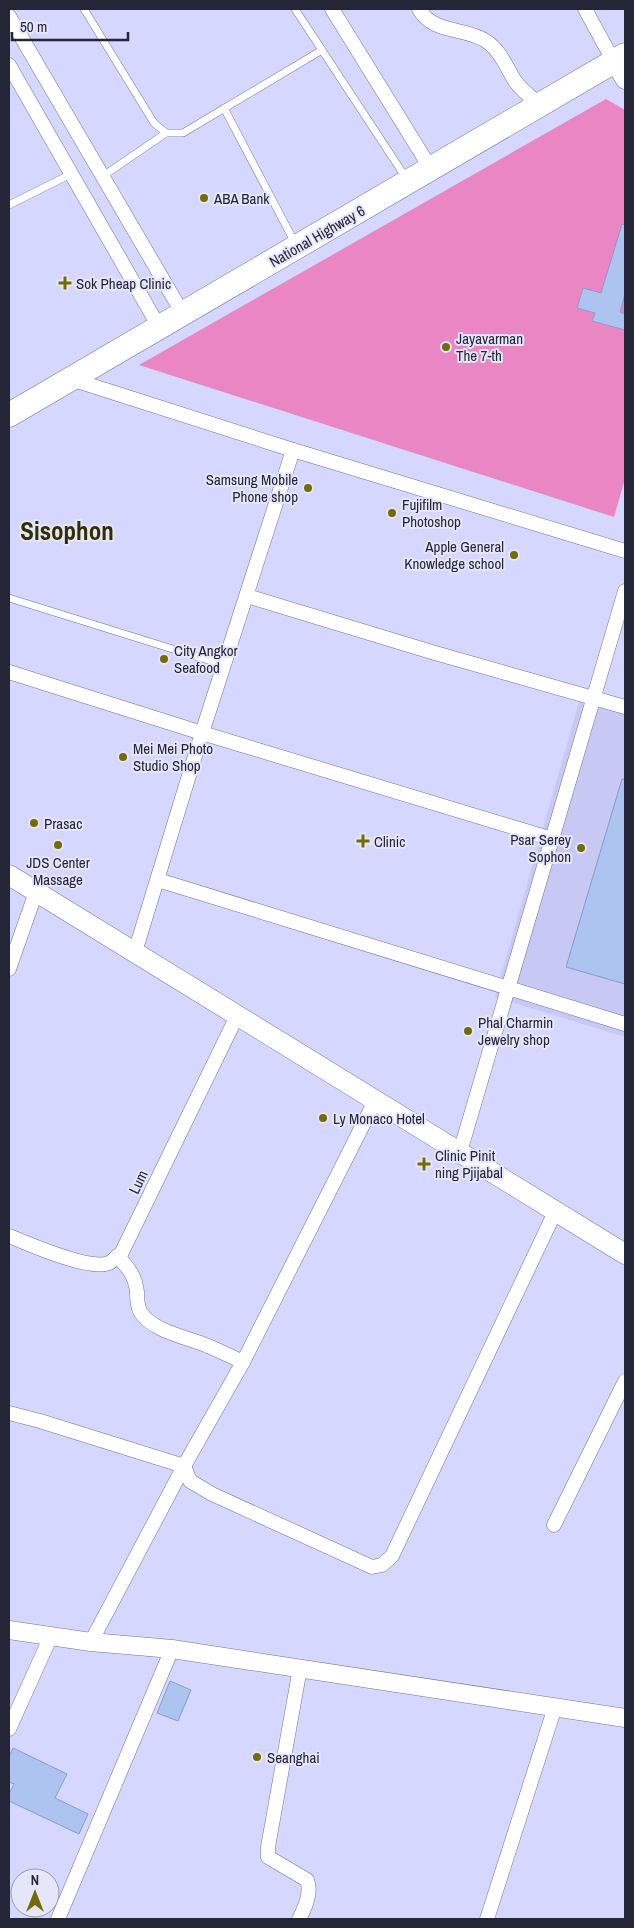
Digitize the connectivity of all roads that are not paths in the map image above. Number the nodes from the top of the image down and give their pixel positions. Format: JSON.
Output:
{"nodes":[{"id":1,"x":84,"y":9,"type":"edge"},
{"id":2,"x":295,"y":9,"type":"edge"},
{"id":3,"x":332,"y":9,"type":"edge"},
{"id":4,"x":419,"y":9,"type":"edge"},
{"id":5,"x":584,"y":9,"type":"edge"},
{"id":6,"x":9,"y":16,"type":"edge"},
{"id":7,"x":322,"y":50,"type":"junction"},
{"id":8,"x":9,"y":66,"type":"edge"},
{"id":9,"x":622,"y":66,"type":"edge"},
{"id":10,"x":540,"y":105,"type":"junction"},
{"id":11,"x":224,"y":108,"type":"junction"},
{"id":12,"x":166,"y":133,"type":"junction"},
{"id":13,"x":431,"y":169,"type":"junction"},
{"id":14,"x":71,"y":174,"type":"junction"},
{"id":15,"x":103,"y":176,"type":"junction"},
{"id":16,"x":408,"y":183,"type":"junction"},
{"id":17,"x":9,"y":204,"type":"edge"},
{"id":18,"x":298,"y":247,"type":"junction"},
{"id":19,"x":183,"y":314,"type":"junction"},
{"id":20,"x":159,"y":327,"type":"junction"},
{"id":21,"x":71,"y":378,"type":"junction"},
{"id":22,"x":9,"y":415,"type":"edge"},
{"id":23,"x":293,"y":450,"type":"junction"},
{"id":24,"x":625,"y":551,"type":"edge"},
{"id":25,"x":625,"y":591,"type":"edge"},
{"id":26,"x":247,"y":596,"type":"junction"},
{"id":27,"x":9,"y":598,"type":"edge"},
{"id":28,"x":224,"y":665,"type":"junction"},
{"id":29,"x":9,"y":672,"type":"edge"},
{"id":30,"x":594,"y":697,"type":"junction"},
{"id":31,"x":625,"y":707,"type":"edge"},
{"id":32,"x":202,"y":733,"type":"junction"},
{"id":33,"x":552,"y":839,"type":"junction"},
{"id":34,"x":9,"y":875,"type":"edge"},
{"id":35,"x":158,"y":880,"type":"junction"},
{"id":36,"x":36,"y":892,"type":"junction"},
{"id":37,"x":135,"y":952,"type":"junction"},
{"id":38,"x":9,"y":969,"type":"edge"},
{"id":39,"x":508,"y":988,"type":"junction"},
{"id":40,"x":237,"y":1016,"type":"junction"},
{"id":41,"x":625,"y":1024,"type":"edge"},
{"id":42,"x":375,"y":1101,"type":"junction"},
{"id":43,"x":460,"y":1152,"type":"junction"},
{"id":44,"x":555,"y":1212,"type":"junction"},
{"id":45,"x":9,"y":1236,"type":"edge"},
{"id":46,"x":625,"y":1254,"type":"edge"},
{"id":47,"x":117,"y":1256,"type":"junction"},
{"id":48,"x":244,"y":1362,"type":"junction"},
{"id":49,"x":625,"y":1381,"type":"edge"},
{"id":50,"x":9,"y":1413,"type":"edge"},
{"id":51,"x":184,"y":1466,"type":"junction"},
{"id":52,"x":554,"y":1525,"type":"dead end"},
{"id":53,"x":9,"y":1630,"type":"edge"},
{"id":54,"x":51,"y":1636,"type":"junction"},
{"id":55,"x":90,"y":1642,"type":"junction"},
{"id":56,"x":172,"y":1649,"type":"junction"},
{"id":57,"x":300,"y":1668,"type":"junction"},
{"id":58,"x":555,"y":1707,"type":"junction"},
{"id":59,"x":625,"y":1718,"type":"edge"},
{"id":60,"x":9,"y":1729,"type":"edge"},
{"id":61,"x":58,"y":1919,"type":"edge"},
{"id":62,"x":299,"y":1919,"type":"edge"},
{"id":63,"x":487,"y":1919,"type":"edge"}],
"edges":[{"from":1,"to":12,"type":"lane"},
{"from":2,"to":7,"type":"lane"},
{"from":3,"to":13,"type":"street"},
{"from":4,"to":10,"type":"street"},
{"from":5,"to":9,"type":"street"},
{"from":6,"to":15,"type":"street"},
{"from":7,"to":11,"type":"lane"},
{"from":7,"to":16,"type":"lane"},
{"from":8,"to":14,"type":"street"},
{"from":9,"to":10,"type":"highway","name":"National Highway 6"},
{"from":10,"to":13,"type":"highway","name":"National Highway 6"},
{"from":11,"to":12,"type":"lane"},
{"from":11,"to":18,"type":"lane"},
{"from":12,"to":15,"type":"lane"},
{"from":13,"to":16,"type":"highway","name":"National Highway 6"},
{"from":14,"to":17,"type":"lane"},
{"from":14,"to":20,"type":"street"},
{"from":15,"to":19,"type":"street"},
{"from":16,"to":18,"type":"highway","name":"National Highway 6"},
{"from":18,"to":19,"type":"highway","name":"National Highway 6"},
{"from":19,"to":20,"type":"highway","name":"National Highway 6"},
{"from":20,"to":21,"type":"highway","name":"National Highway 6"},
{"from":21,"to":22,"type":"highway","name":"National Highway 6"},
{"from":21,"to":23,"type":"street"},
{"from":23,"to":24,"type":"street"},
{"from":23,"to":26,"type":"street"},
{"from":25,"to":30,"type":"street"},
{"from":26,"to":28,"type":"street"},
{"from":26,"to":30,"type":"street"},
{"from":27,"to":28,"type":"lane"},
{"from":28,"to":32,"type":"street"},
{"from":29,"to":32,"type":"street"},
{"from":30,"to":31,"type":"street"},
{"from":30,"to":33,"type":"street"},
{"from":32,"to":33,"type":"street"},
{"from":32,"to":35,"type":"street"},
{"from":33,"to":39,"type":"street"},
{"from":34,"to":36,"type":"main road"},
{"from":35,"to":37,"type":"street"},
{"from":35,"to":39,"type":"street"},
{"from":36,"to":37,"type":"main road"},
{"from":36,"to":38,"type":"street"},
{"from":37,"to":40,"type":"main road"},
{"from":39,"to":41,"type":"street"},
{"from":39,"to":43,"type":"street"},
{"from":40,"to":42,"type":"main road"},
{"from":40,"to":47,"type":"street","name":"Lum"},
{"from":42,"to":43,"type":"main road"},
{"from":42,"to":48,"type":"street"},
{"from":43,"to":44,"type":"main road"},
{"from":44,"to":46,"type":"main road"},
{"from":44,"to":51,"type":"street"},
{"from":45,"to":47,"type":"street"},
{"from":47,"to":48,"type":"street"},
{"from":48,"to":51,"type":"street"},
{"from":49,"to":52,"type":"street"},
{"from":50,"to":51,"type":"street"},
{"from":51,"to":55,"type":"street"},
{"from":53,"to":54,"type":"street"},
{"from":54,"to":55,"type":"street"},
{"from":54,"to":60,"type":"street"},
{"from":55,"to":56,"type":"street"},
{"from":56,"to":57,"type":"street"},
{"from":56,"to":61,"type":"street"},
{"from":57,"to":58,"type":"street"},
{"from":57,"to":62,"type":"street"},
{"from":58,"to":59,"type":"street"},
{"from":58,"to":63,"type":"street"}]}
